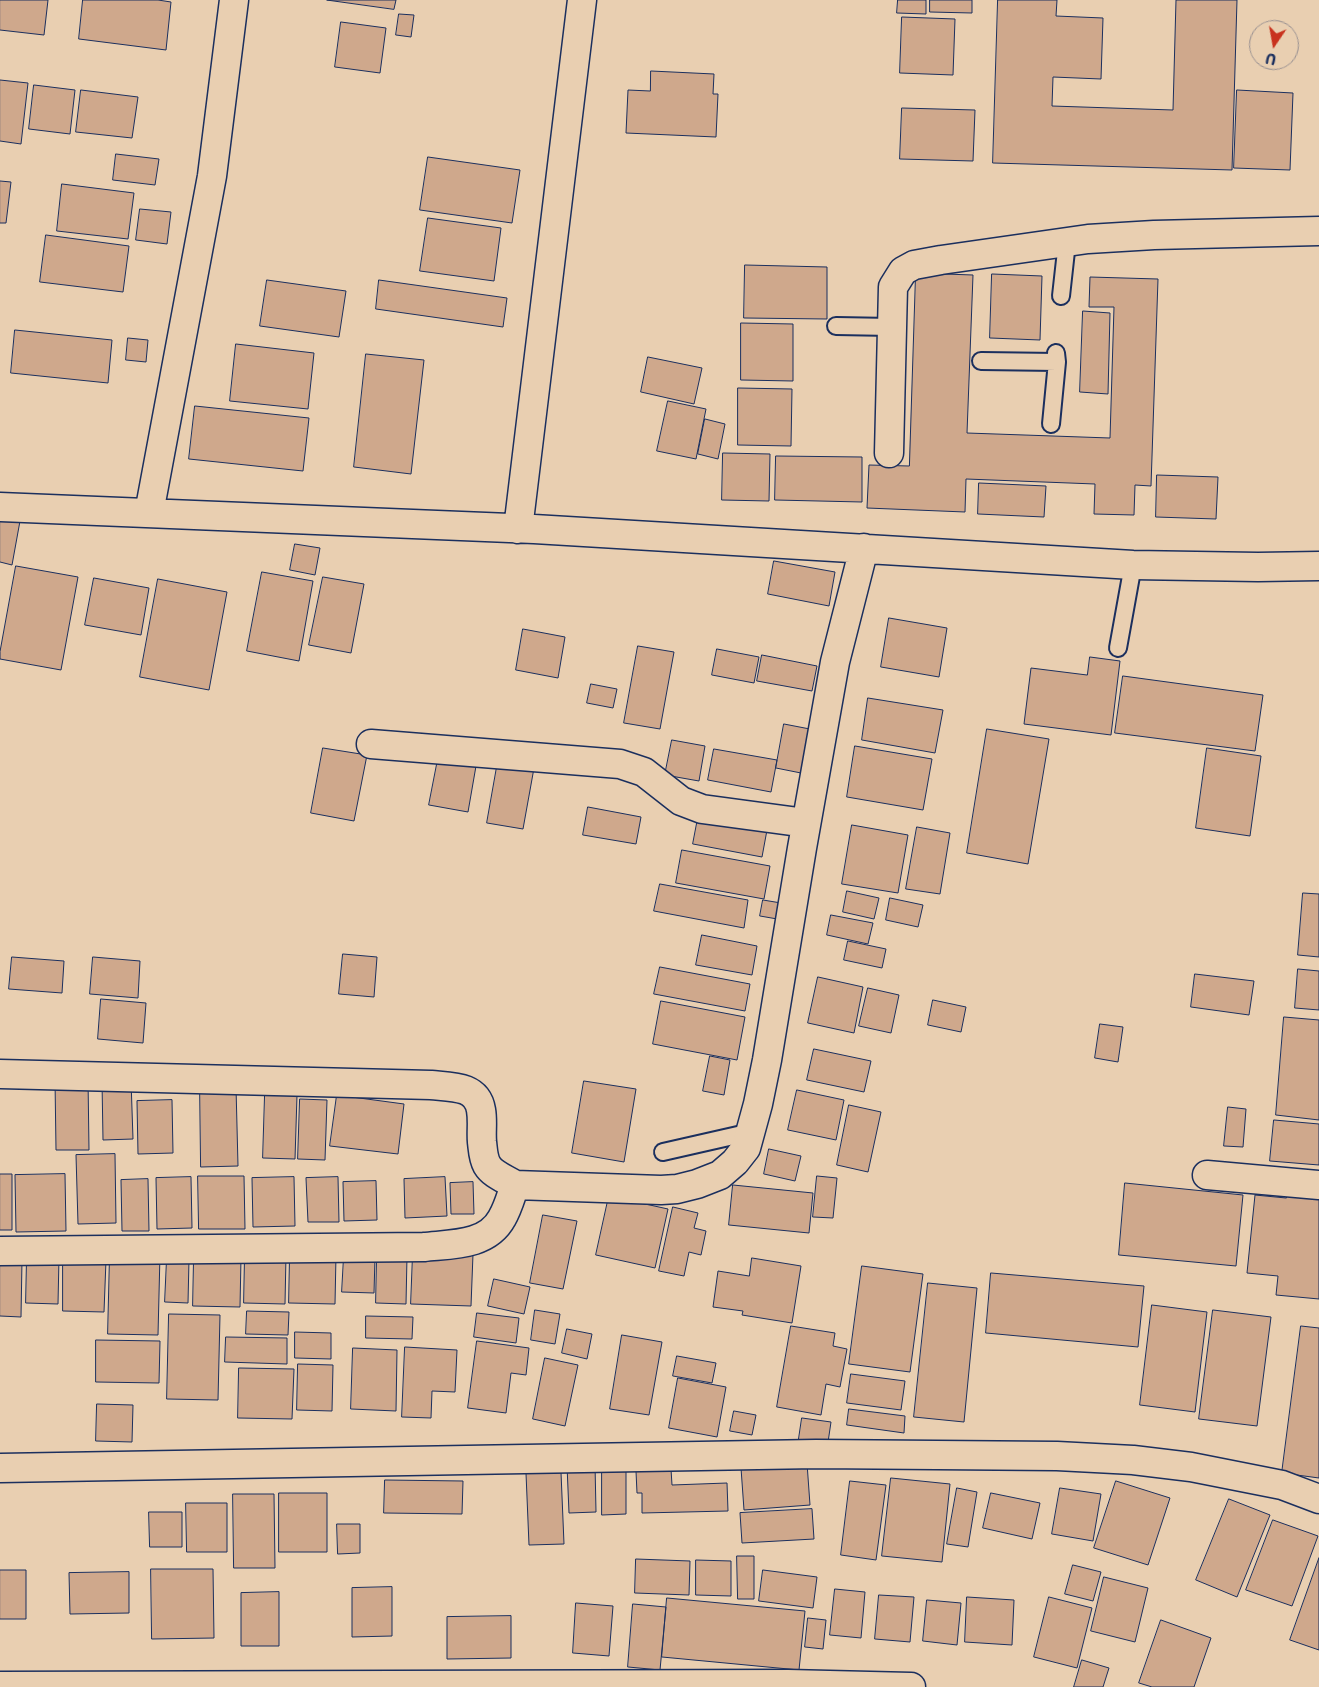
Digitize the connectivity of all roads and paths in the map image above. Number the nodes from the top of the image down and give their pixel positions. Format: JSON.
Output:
{"nodes":[{"id":1,"x":234,"y":0,"type":"edge"},
{"id":2,"x":582,"y":0,"type":"edge"},
{"id":3,"x":1319,"y":231,"type":"edge"},
{"id":4,"x":1067,"y":242,"type":"junction"},
{"id":5,"x":1061,"y":296,"type":"dead end"},
{"id":6,"x":836,"y":326,"type":"dead end"},
{"id":7,"x":892,"y":327,"type":"junction"},
{"id":8,"x":981,"y":361,"type":"dead end"},
{"id":9,"x":1051,"y":424,"type":"dead end"},
{"id":10,"x":888,"y":453,"type":"dead end"},
{"id":11,"x":0,"y":507,"type":"edge"},
{"id":12,"x":149,"y":512,"type":"junction"},
{"id":13,"x":518,"y":529,"type":"junction"},
{"id":14,"x":864,"y":548,"type":"junction"},
{"id":15,"x":1134,"y":566,"type":"junction"},
{"id":16,"x":1319,"y":566,"type":"edge"},
{"id":17,"x":1118,"y":648,"type":"dead end"},
{"id":18,"x":371,"y":744,"type":"dead end"},
{"id":19,"x":806,"y":824,"type":"junction"},
{"id":20,"x":0,"y":1074,"type":"edge"},
{"id":21,"x":751,"y":1132,"type":"junction"},
{"id":22,"x":663,"y":1152,"type":"dead end"},
{"id":23,"x":1207,"y":1175,"type":"dead end"},
{"id":24,"x":515,"y":1185,"type":"junction"},
{"id":25,"x":1319,"y":1185,"type":"edge"},
{"id":26,"x":0,"y":1251,"type":"edge"},
{"id":27,"x":0,"y":1468,"type":"edge"},
{"id":28,"x":1319,"y":1498,"type":"edge"},
{"id":29,"x":0,"y":1686,"type":"edge"},
{"id":30,"x":822,"y":1686,"type":"edge"},
{"id":31,"x":910,"y":1687,"type":"edge"}],
"edges":[{"from":1,"to":12,"type":"street"},
{"from":2,"to":13,"type":"street"},
{"from":3,"to":4,"type":"street"},
{"from":4,"to":5,"type":"lane"},
{"from":4,"to":7,"type":"street"},
{"from":6,"to":7,"type":"lane"},
{"from":7,"to":10,"type":"street"},
{"from":8,"to":9,"type":"lane"},
{"from":11,"to":12,"type":"street"},
{"from":12,"to":13,"type":"street"},
{"from":13,"to":14,"type":"street"},
{"from":14,"to":15,"type":"street"},
{"from":14,"to":19,"type":"street"},
{"from":15,"to":16,"type":"street"},
{"from":15,"to":17,"type":"lane"},
{"from":18,"to":19,"type":"street"},
{"from":19,"to":21,"type":"street"},
{"from":20,"to":24,"type":"street"},
{"from":21,"to":22,"type":"lane"},
{"from":21,"to":24,"type":"street"},
{"from":23,"to":25,"type":"street"},
{"from":24,"to":26,"type":"street"},
{"from":27,"to":28,"type":"street"},
{"from":29,"to":30,"type":"street"},
{"from":30,"to":31,"type":"street"}]}
